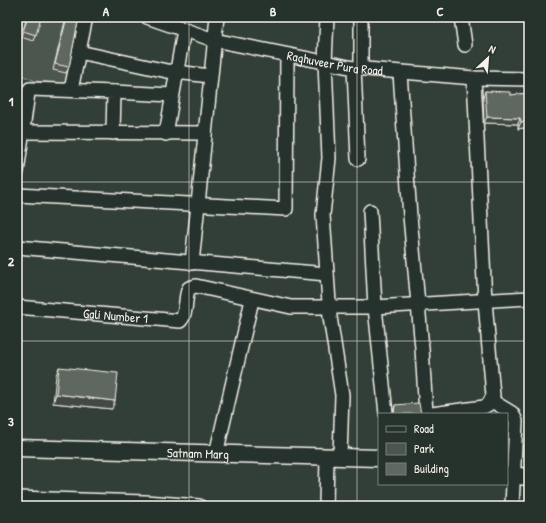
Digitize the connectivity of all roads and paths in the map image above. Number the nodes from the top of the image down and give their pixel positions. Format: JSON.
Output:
{"nodes":[{"id":1,"x":86,"y":17,"type":"edge"},
{"id":2,"x":148,"y":17,"type":"edge"},
{"id":3,"x":217,"y":17,"type":"edge"},
{"id":4,"x":327,"y":17,"type":"edge"},
{"id":5,"x":361,"y":17,"type":"edge"},
{"id":6,"x":461,"y":17,"type":"edge"},
{"id":7,"x":184,"y":30,"type":"junction"},
{"id":8,"x":214,"y":40,"type":"junction"},
{"id":9,"x":465,"y":45,"type":"dead end"},
{"id":10,"x":79,"y":52,"type":"junction"},
{"id":11,"x":287,"y":55,"type":"junction"},
{"id":12,"x":325,"y":62,"type":"junction"},
{"id":13,"x":358,"y":68,"type":"junction"},
{"id":14,"x":177,"y":72,"type":"junction"},
{"id":15,"x":400,"y":72,"type":"junction"},
{"id":16,"x":210,"y":76,"type":"junction"},
{"id":17,"x":474,"y":78,"type":"junction"},
{"id":18,"x":529,"y":79,"type":"edge"},
{"id":19,"x":71,"y":90,"type":"junction"},
{"id":20,"x":114,"y":92,"type":"junction"},
{"id":21,"x":172,"y":95,"type":"junction"},
{"id":22,"x":23,"y":132,"type":"junction"},
{"id":23,"x":113,"y":133,"type":"junction"},
{"id":24,"x":205,"y":133,"type":"junction"},
{"id":25,"x":166,"y":134,"type":"junction"},
{"id":26,"x":358,"y":159,"type":"dead end"},
{"id":27,"x":17,"y":172,"type":"edge"},
{"id":28,"x":17,"y":195,"type":"edge"},
{"id":29,"x":197,"y":205,"type":"junction"},
{"id":30,"x":370,"y":211,"type":"dead end"},
{"id":31,"x":17,"y":247,"type":"edge"},
{"id":32,"x":192,"y":263,"type":"junction"},
{"id":33,"x":327,"y":274,"type":"junction"},
{"id":34,"x":529,"y":298,"type":"edge"},
{"id":35,"x":252,"y":300,"type":"junction"},
{"id":36,"x":485,"y":301,"type":"junction"},
{"id":37,"x":418,"y":305,"type":"junction"},
{"id":38,"x":375,"y":307,"type":"junction"},
{"id":39,"x":17,"y":308,"type":"edge"},
{"id":40,"x":329,"y":308,"type":"junction"},
{"id":41,"x":492,"y":401,"type":"junction"},
{"id":42,"x":386,"y":413,"type":"edge"},
{"id":43,"x":426,"y":413,"type":"edge"},
{"id":44,"x":438,"y":413,"type":"edge"},
{"id":45,"x":17,"y":448,"type":"edge"},
{"id":46,"x":216,"y":454,"type":"junction"},
{"id":47,"x":334,"y":457,"type":"junction"},
{"id":48,"x":378,"y":458,"type":"edge"},
{"id":49,"x":517,"y":476,"type":"edge"},
{"id":50,"x":17,"y":498,"type":"edge"},
{"id":51,"x":199,"y":506,"type":"edge"},
{"id":52,"x":326,"y":506,"type":"edge"},
{"id":53,"x":512,"y":506,"type":"edge"}],
"edges":[{"from":1,"to":10,"type":"street"},
{"from":2,"to":7,"type":"street","name":"Raghuveer Pura Road"},
{"from":3,"to":8,"type":"street"},
{"from":4,"to":12,"type":"street"},
{"from":5,"to":13,"type":"street"},
{"from":6,"to":9,"type":"street"},
{"from":7,"to":8,"type":"street","name":"Raghuveer Pura Road"},
{"from":7,"to":14,"type":"street"},
{"from":8,"to":11,"type":"street","name":"Raghuveer Pura Road"},
{"from":8,"to":16,"type":"street"},
{"from":10,"to":14,"type":"street"},
{"from":10,"to":19,"type":"street"},
{"from":11,"to":12,"type":"street","name":"Raghuveer Pura Road"},
{"from":11,"to":29,"type":"street"},
{"from":12,"to":13,"type":"street","name":"Raghuveer Pura Road"},
{"from":12,"to":33,"type":"street"},
{"from":13,"to":15,"type":"street","name":"Raghuveer Pura Road"},
{"from":13,"to":26,"type":"street"},
{"from":14,"to":16,"type":"street"},
{"from":14,"to":21,"type":"street"},
{"from":15,"to":17,"type":"street","name":"Raghuveer Pura Road"},
{"from":15,"to":37,"type":"street"},
{"from":16,"to":24,"type":"street"},
{"from":17,"to":18,"type":"street","name":"Raghuveer Pura Road"},
{"from":17,"to":36,"type":"street"},
{"from":19,"to":20,"type":"street"},
{"from":19,"to":22,"type":"street"},
{"from":20,"to":21,"type":"street"},
{"from":20,"to":23,"type":"street"},
{"from":21,"to":25,"type":"street"},
{"from":22,"to":23,"type":"street"},
{"from":22,"to":27,"type":"street"},
{"from":23,"to":25,"type":"street"},
{"from":24,"to":25,"type":"street"},
{"from":24,"to":29,"type":"street"},
{"from":28,"to":29,"type":"street"},
{"from":29,"to":32,"type":"street"},
{"from":30,"to":38,"type":"street"},
{"from":31,"to":32,"type":"street"},
{"from":32,"to":33,"type":"street"},
{"from":33,"to":40,"type":"street"},
{"from":34,"to":36,"type":"street"},
{"from":35,"to":39,"type":"street","name":"Gali Number 1"},
{"from":35,"to":40,"type":"street"},
{"from":35,"to":46,"type":"street"},
{"from":36,"to":37,"type":"street"},
{"from":36,"to":41,"type":"street"},
{"from":37,"to":38,"type":"street"},
{"from":37,"to":43,"type":"street"},
{"from":38,"to":40,"type":"street"},
{"from":38,"to":42,"type":"street"},
{"from":40,"to":47,"type":"street"},
{"from":41,"to":44,"type":"street"},
{"from":41,"to":49,"type":"street"},
{"from":45,"to":46,"type":"street","name":"Satnam Marg"},
{"from":46,"to":47,"type":"street","name":"Satnam Marg"},
{"from":47,"to":48,"type":"street","name":"Satnam Marg"},
{"from":47,"to":52,"type":"street"},
{"from":49,"to":53,"type":"street"},
{"from":50,"to":51,"type":"street"}]}
